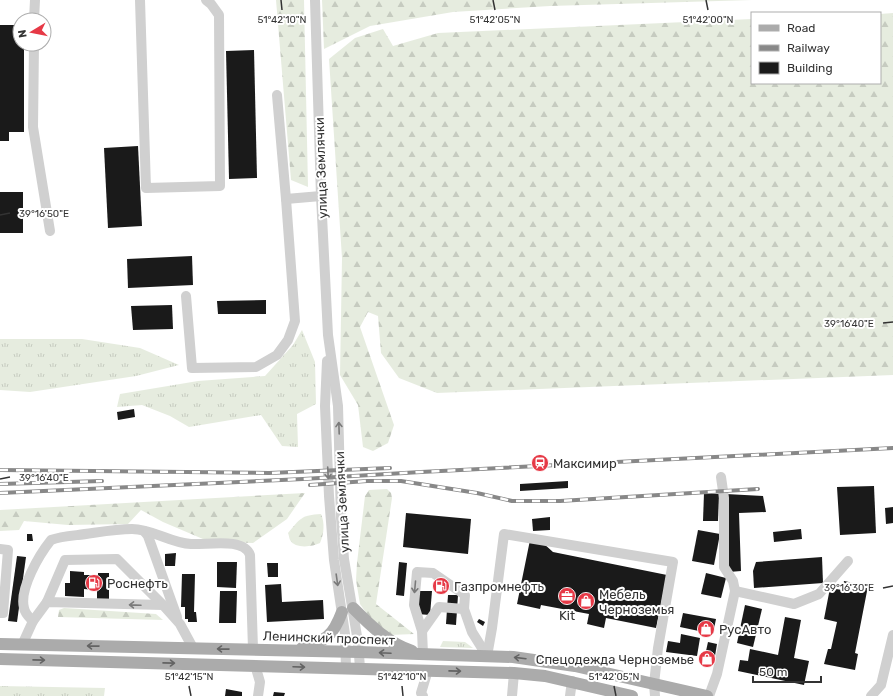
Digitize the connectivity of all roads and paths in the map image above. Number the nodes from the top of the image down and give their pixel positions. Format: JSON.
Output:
{"nodes":[{"id":1,"x":34,"y":0,"type":"edge"},
{"id":2,"x":140,"y":0,"type":"edge"},
{"id":3,"x":206,"y":0,"type":"edge"},
{"id":4,"x":315,"y":0,"type":"edge"},
{"id":5,"x":34,"y":12,"type":"edge"},
{"id":6,"x":34,"y":52,"type":"edge"},
{"id":7,"x":277,"y":95,"type":"dead end"},
{"id":8,"x":321,"y":196,"type":"junction"},
{"id":9,"x":286,"y":199,"type":"junction"},
{"id":10,"x":50,"y":231,"type":"dead end"},
{"id":11,"x":186,"y":296,"type":"dead end"},
{"id":12,"x":721,"y":477,"type":"dead end"},
{"id":13,"x":144,"y":531,"type":"junction"},
{"id":14,"x":0,"y":550,"type":"edge"},
{"id":15,"x":848,"y":561,"type":"dead end"},
{"id":16,"x":735,"y":591,"type":"junction"},
{"id":17,"x":47,"y":602,"type":"junction"},
{"id":18,"x":163,"y":605,"type":"junction"},
{"id":19,"x":464,"y":609,"type":"junction"},
{"id":20,"x":347,"y":610,"type":"junction"},
{"id":21,"x":0,"y":613,"type":"edge"},
{"id":22,"x":33,"y":621,"type":"junction"},
{"id":23,"x":180,"y":624,"type":"junction"},
{"id":24,"x":422,"y":631,"type":"junction"},
{"id":25,"x":893,"y":635,"type":"edge"},
{"id":26,"x":0,"y":644,"type":"edge"},
{"id":27,"x":22,"y":645,"type":"junction"},
{"id":28,"x":193,"y":648,"type":"junction"},
{"id":29,"x":253,"y":650,"type":"junction"},
{"id":30,"x":292,"y":650,"type":"junction"},
{"id":31,"x":346,"y":651,"type":"junction"},
{"id":32,"x":360,"y":652,"type":"junction"},
{"id":33,"x":423,"y":654,"type":"junction"},
{"id":34,"x":487,"y":656,"type":"junction"},
{"id":35,"x":0,"y":659,"type":"edge"},
{"id":36,"x":255,"y":665,"type":"junction"},
{"id":37,"x":346,"y":668,"type":"junction"},
{"id":38,"x":360,"y":668,"type":"junction"},
{"id":39,"x":428,"y":670,"type":"junction"},
{"id":40,"x":514,"y":673,"type":"junction"},
{"id":41,"x":572,"y":681,"type":"junction"},
{"id":42,"x":654,"y":690,"type":"edge"},
{"id":43,"x":258,"y":696,"type":"edge"},
{"id":44,"x":423,"y":696,"type":"edge"},
{"id":45,"x":512,"y":696,"type":"edge"},
{"id":46,"x":570,"y":696,"type":"edge"},
{"id":47,"x":632,"y":696,"type":"edge"},
{"id":48,"x":708,"y":696,"type":"edge"},
{"id":49,"x":871,"y":696,"type":"edge"}],
"edges":[{"from":1,"to":5,"type":"street"},
{"from":2,"to":3,"type":"street"},
{"from":4,"to":8,"type":"street","name":"улица Землячки"},
{"from":6,"to":10,"type":"street"},
{"from":7,"to":9,"type":"street"},
{"from":8,"to":9,"type":"street"},
{"from":8,"to":20,"type":"street","name":"улица Землячки"},
{"from":9,"to":11,"type":"street"},
{"from":12,"to":16,"type":"street"},
{"from":13,"to":22,"type":"street"},
{"from":13,"to":23,"type":"street"},
{"from":13,"to":29,"type":"street"},
{"from":14,"to":21,"type":"street"},
{"from":15,"to":16,"type":"street"},
{"from":16,"to":48,"type":"street"},
{"from":18,"to":17,"type":"street","one_way":true},
{"from":17,"to":18,"type":"street"},
{"from":17,"to":22,"type":"street"},
{"from":18,"to":23,"type":"street"},
{"from":19,"to":24,"type":"street"},
{"from":19,"to":24,"type":"street","one_way":true},
{"from":19,"to":34,"type":"street"},
{"from":20,"to":30,"type":"main road"},
{"from":20,"to":31,"type":"street","name":"улица Землячки"},
{"from":20,"to":32,"type":"street","name":"улица Землячки"},
{"from":20,"to":33,"type":"main road"},
{"from":22,"to":27,"type":"street"},
{"from":23,"to":28,"type":"street"},
{"from":24,"to":33,"type":"street"},
{"from":25,"to":49,"type":"street"},
{"from":26,"to":27,"type":"main road","name":"Ленинский проспект"},
{"from":28,"to":27,"type":"main road","name":"Ленинский проспект","one_way":true},
{"from":29,"to":28,"type":"main road","name":"Ленинский проспект","one_way":true},
{"from":29,"to":30,"type":"main road","name":"Ленинский проспект"},
{"from":30,"to":31,"type":"main road","name":"Ленинский проспект"},
{"from":31,"to":32,"type":"main road","name":"Ленинский проспект"},
{"from":31,"to":37,"type":"street","name":"улица Землячки"},
{"from":33,"to":32,"type":"main road","name":"Ленинский проспект","one_way":true},
{"from":32,"to":38,"type":"street","name":"улица Землячки"},
{"from":33,"to":34,"type":"main road","name":"Ленинский проспект"},
{"from":42,"to":34,"type":"main road","name":"Ленинский проспект","one_way":true},
{"from":34,"to":42,"type":"street"},
{"from":35,"to":36,"type":"main road","one_way":true},
{"from":36,"to":37,"type":"main road","one_way":true},
{"from":36,"to":43,"type":"street"},
{"from":37,"to":38,"type":"main road"},
{"from":38,"to":39,"type":"main road"},
{"from":39,"to":40,"type":"main road","one_way":true},
{"from":39,"to":44,"type":"street"},
{"from":40,"to":41,"type":"main road"},
{"from":40,"to":45,"type":"street"},
{"from":41,"to":46,"type":"street"},
{"from":41,"to":47,"type":"main road"},
{"from":42,"to":48,"type":"main road","name":"Ленинский проспект"}]}
